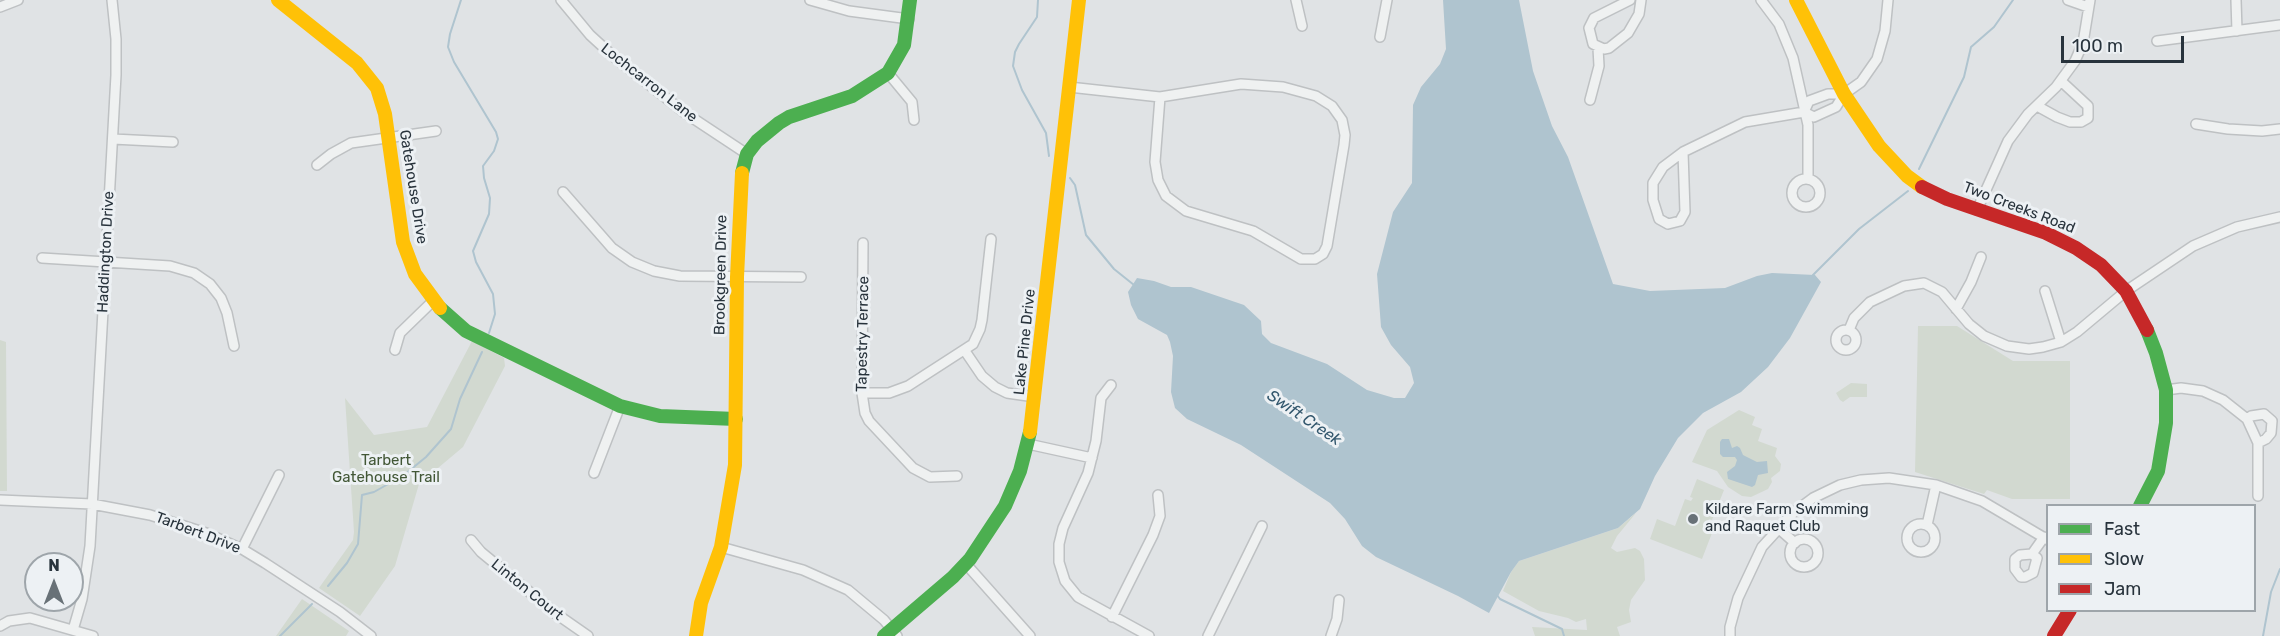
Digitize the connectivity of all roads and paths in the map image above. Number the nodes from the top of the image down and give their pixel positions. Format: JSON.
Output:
{"nodes":[{"id":1,"x":18,"y":0,"type":"edge"},
{"id":2,"x":112,"y":0,"type":"edge"},
{"id":3,"x":278,"y":0,"type":"edge"},
{"id":4,"x":561,"y":0,"type":"edge"},
{"id":5,"x":810,"y":0,"type":"edge"},
{"id":6,"x":910,"y":0,"type":"edge"},
{"id":7,"x":1079,"y":0,"type":"edge"},
{"id":8,"x":1296,"y":0,"type":"edge"},
{"id":9,"x":1387,"y":0,"type":"edge"},
{"id":10,"x":1630,"y":0,"type":"edge"},
{"id":11,"x":1641,"y":0,"type":"edge"},
{"id":12,"x":1761,"y":0,"type":"edge"},
{"id":13,"x":1796,"y":0,"type":"edge"},
{"id":14,"x":1888,"y":0,"type":"edge"},
{"id":15,"x":2068,"y":0,"type":"edge"},
{"id":16,"x":2236,"y":0,"type":"edge"},
{"id":17,"x":2089,"y":4,"type":"edge"},
{"id":18,"x":0,"y":7,"type":"edge"},
{"id":19,"x":909,"y":19,"type":"junction"},
{"id":20,"x":2280,"y":25,"type":"edge"},
{"id":21,"x":1302,"y":26,"type":"dead end"},
{"id":22,"x":2237,"y":31,"type":"junction"},
{"id":23,"x":1380,"y":37,"type":"dead end"},
{"id":24,"x":2157,"y":40,"type":"dead end"},
{"id":25,"x":1598,"y":48,"type":"junction"},
{"id":26,"x":888,"y":73,"type":"junction"},
{"id":27,"x":2061,"y":81,"type":"junction"},
{"id":28,"x":1069,"y":87,"type":"junction"},
{"id":29,"x":1844,"y":94,"type":"junction"},
{"id":30,"x":1160,"y":97,"type":"junction"},
{"id":31,"x":1590,"y":100,"type":"dead end"},
{"id":32,"x":2037,"y":106,"type":"junction"},
{"id":33,"x":1804,"y":112,"type":"junction"},
{"id":34,"x":914,"y":120,"type":"dead end"},
{"id":35,"x":2196,"y":124,"type":"dead end"},
{"id":36,"x":2280,"y":129,"type":"edge"},
{"id":37,"x":436,"y":131,"type":"dead end"},
{"id":38,"x":388,"y":137,"type":"junction"},
{"id":39,"x":113,"y":139,"type":"junction"},
{"id":40,"x":172,"y":142,"type":"dead end"},
{"id":41,"x":1683,"y":152,"type":"junction"},
{"id":42,"x":747,"y":154,"type":"junction"},
{"id":43,"x":317,"y":165,"type":"dead end"},
{"id":44,"x":1808,"y":179,"type":"dead end"},
{"id":45,"x":563,"y":192,"type":"dead end"},
{"id":46,"x":1977,"y":210,"type":"junction"},
{"id":47,"x":2280,"y":218,"type":"edge"},
{"id":48,"x":991,"y":239,"type":"dead end"},
{"id":49,"x":863,"y":243,"type":"dead end"},
{"id":50,"x":1981,"y":256,"type":"dead end"},
{"id":51,"x":42,"y":258,"type":"dead end"},
{"id":52,"x":106,"y":262,"type":"junction"},
{"id":53,"x":737,"y":277,"type":"junction"},
{"id":54,"x":801,"y":277,"type":"dead end"},
{"id":55,"x":2045,"y":291,"type":"dead end"},
{"id":56,"x":2126,"y":291,"type":"junction"},
{"id":57,"x":433,"y":301,"type":"junction"},
{"id":58,"x":1956,"y":309,"type":"junction"},
{"id":59,"x":1849,"y":330,"type":"dead end"},
{"id":60,"x":2061,"y":342,"type":"junction"},
{"id":61,"x":234,"y":345,"type":"dead end"},
{"id":62,"x":395,"y":350,"type":"dead end"},
{"id":63,"x":965,"y":351,"type":"junction"},
{"id":64,"x":1111,"y":385,"type":"dead end"},
{"id":65,"x":2166,"y":390,"type":"junction"},
{"id":66,"x":861,"y":393,"type":"junction"},
{"id":67,"x":1035,"y":397,"type":"junction"},
{"id":68,"x":620,"y":405,"type":"junction"},
{"id":69,"x":736,"y":419,"type":"junction"},
{"id":70,"x":2247,"y":419,"type":"junction"},
{"id":71,"x":2259,"y":443,"type":"junction"},
{"id":72,"x":1028,"y":444,"type":"junction"},
{"id":73,"x":1092,"y":458,"type":"junction"},
{"id":74,"x":594,"y":473,"type":"dead end"},
{"id":75,"x":279,"y":476,"type":"dead end"},
{"id":76,"x":957,"y":476,"type":"dead end"},
{"id":77,"x":1936,"y":485,"type":"junction"},
{"id":78,"x":1158,"y":495,"type":"dead end"},
{"id":79,"x":2258,"y":496,"type":"dead end"},
{"id":80,"x":0,"y":500,"type":"edge"},
{"id":81,"x":92,"y":504,"type":"junction"},
{"id":82,"x":2141,"y":504,"type":"edge"},
{"id":83,"x":1927,"y":525,"type":"dead end"},
{"id":84,"x":1262,"y":526,"type":"dead end"},
{"id":85,"x":1778,"y":528,"type":"junction"},
{"id":86,"x":2046,"y":538,"type":"edge"},
{"id":87,"x":471,"y":540,"type":"dead end"},
{"id":88,"x":1795,"y":543,"type":"dead end"},
{"id":89,"x":721,"y":547,"type":"junction"},
{"id":90,"x":242,"y":549,"type":"junction"},
{"id":91,"x":2032,"y":554,"type":"dead end"},
{"id":92,"x":966,"y":564,"type":"junction"},
{"id":93,"x":1339,"y":600,"type":"dead end"},
{"id":94,"x":2069,"y":612,"type":"edge"},
{"id":95,"x":1112,"y":617,"type":"junction"},
{"id":96,"x":0,"y":626,"type":"edge"},
{"id":97,"x":74,"y":630,"type":"junction"},
{"id":98,"x":891,"y":634,"type":"edge"},
{"id":99,"x":93,"y":636,"type":"edge"},
{"id":100,"x":371,"y":636,"type":"edge"},
{"id":101,"x":588,"y":636,"type":"edge"},
{"id":102,"x":696,"y":636,"type":"edge"},
{"id":103,"x":1030,"y":636,"type":"edge"},
{"id":104,"x":1149,"y":636,"type":"edge"},
{"id":105,"x":1208,"y":636,"type":"edge"},
{"id":106,"x":1331,"y":636,"type":"edge"},
{"id":107,"x":1730,"y":636,"type":"edge"},
{"id":108,"x":2054,"y":636,"type":"edge"}],
"edges":[{"from":1,"to":18,"type":"street"},
{"from":2,"to":39,"type":"street","name":"Haddington Drive"},
{"from":3,"to":38,"type":"street","name":"Gatehouse Drive"},
{"from":4,"to":42,"type":"street","name":"Lochcarron Lane"},
{"from":5,"to":19,"type":"street"},
{"from":6,"to":19,"type":"street"},
{"from":7,"to":28,"type":"street","name":"Lake Pine Drive"},
{"from":8,"to":21,"type":"street"},
{"from":9,"to":23,"type":"street"},
{"from":10,"to":25,"type":"street"},
{"from":11,"to":25,"type":"street"},
{"from":12,"to":33,"type":"street"},
{"from":13,"to":29,"type":"street","name":"Two Creeks Road"},
{"from":14,"to":29,"type":"street"},
{"from":15,"to":17,"type":"street"},
{"from":16,"to":22,"type":"street"},
{"from":17,"to":27,"type":"street"},
{"from":19,"to":26,"type":"street"},
{"from":20,"to":22,"type":"street"},
{"from":22,"to":24,"type":"street"},
{"from":25,"to":31,"type":"street"},
{"from":26,"to":34,"type":"street"},
{"from":26,"to":42,"type":"street"},
{"from":27,"to":32,"type":"street"},
{"from":27,"to":32,"type":"street"},
{"from":28,"to":30,"type":"street"},
{"from":28,"to":67,"type":"street","name":"Lake Pine Drive"},
{"from":29,"to":33,"type":"street"},
{"from":29,"to":33,"type":"street"},
{"from":29,"to":46,"type":"street","name":"Two Creeks Road"},
{"from":30,"to":30,"type":"street"},
{"from":32,"to":46,"type":"street"},
{"from":33,"to":41,"type":"street"},
{"from":33,"to":44,"type":"street"},
{"from":35,"to":36,"type":"street"},
{"from":37,"to":38,"type":"street"},
{"from":38,"to":43,"type":"street"},
{"from":38,"to":57,"type":"street","name":"Gatehouse Drive"},
{"from":39,"to":40,"type":"street"},
{"from":39,"to":52,"type":"street","name":"Haddington Drive"},
{"from":41,"to":41,"type":"street"},
{"from":42,"to":53,"type":"street","name":"Brookgreen Drive"},
{"from":45,"to":53,"type":"street"},
{"from":46,"to":56,"type":"street","name":"Two Creeks Road"},
{"from":47,"to":56,"type":"street"},
{"from":48,"to":63,"type":"street"},
{"from":49,"to":66,"type":"street","name":"Tapestry Terrace"},
{"from":50,"to":58,"type":"street"},
{"from":51,"to":52,"type":"street"},
{"from":52,"to":61,"type":"street"},
{"from":52,"to":81,"type":"street","name":"Haddington Drive"},
{"from":53,"to":54,"type":"street"},
{"from":53,"to":69,"type":"street","name":"Brookgreen Drive"},
{"from":55,"to":60,"type":"street"},
{"from":56,"to":60,"type":"street"},
{"from":56,"to":65,"type":"street","name":"Two Creeks Road"},
{"from":57,"to":62,"type":"street"},
{"from":57,"to":68,"type":"street","name":"Gatehouse Drive"},
{"from":58,"to":59,"type":"street"},
{"from":58,"to":60,"type":"street"},
{"from":63,"to":66,"type":"street"},
{"from":63,"to":67,"type":"street"},
{"from":64,"to":73,"type":"street"},
{"from":65,"to":70,"type":"street"},
{"from":65,"to":82,"type":"street","name":"Two Creeks Road"},
{"from":66,"to":76,"type":"street","name":"Tapestry Terrace"},
{"from":67,"to":72,"type":"street","name":"Lake Pine Drive"},
{"from":68,"to":69,"type":"street","name":"Gatehouse Drive"},
{"from":68,"to":74,"type":"street"},
{"from":69,"to":89,"type":"street","name":"Brookgreen Drive"},
{"from":70,"to":71,"type":"street"},
{"from":70,"to":71,"type":"street"},
{"from":71,"to":79,"type":"street"},
{"from":72,"to":73,"type":"street"},
{"from":72,"to":92,"type":"street","name":"Lake Pine Drive"},
{"from":73,"to":95,"type":"street"},
{"from":75,"to":90,"type":"street"},
{"from":77,"to":83,"type":"street"},
{"from":77,"to":85,"type":"street"},
{"from":77,"to":86,"type":"street"},
{"from":78,"to":95,"type":"street"},
{"from":80,"to":81,"type":"street","name":"Tarbert Drive"},
{"from":81,"to":90,"type":"street","name":"Tarbert Drive"},
{"from":81,"to":97,"type":"street","name":"Haddington Drive"},
{"from":84,"to":105,"type":"street"},
{"from":85,"to":88,"type":"street"},
{"from":85,"to":107,"type":"street"},
{"from":86,"to":91,"type":"street"},
{"from":87,"to":101,"type":"street","name":"Linton Court"},
{"from":89,"to":98,"type":"street"},
{"from":89,"to":102,"type":"street","name":"Brookgreen Drive"},
{"from":90,"to":100,"type":"street","name":"Tarbert Drive"},
{"from":92,"to":98,"type":"street","name":"Lake Pine Drive"},
{"from":92,"to":103,"type":"street"},
{"from":93,"to":106,"type":"street"},
{"from":94,"to":108,"type":"street"},
{"from":95,"to":104,"type":"street"},
{"from":96,"to":97,"type":"street"},
{"from":97,"to":99,"type":"street"}]}
